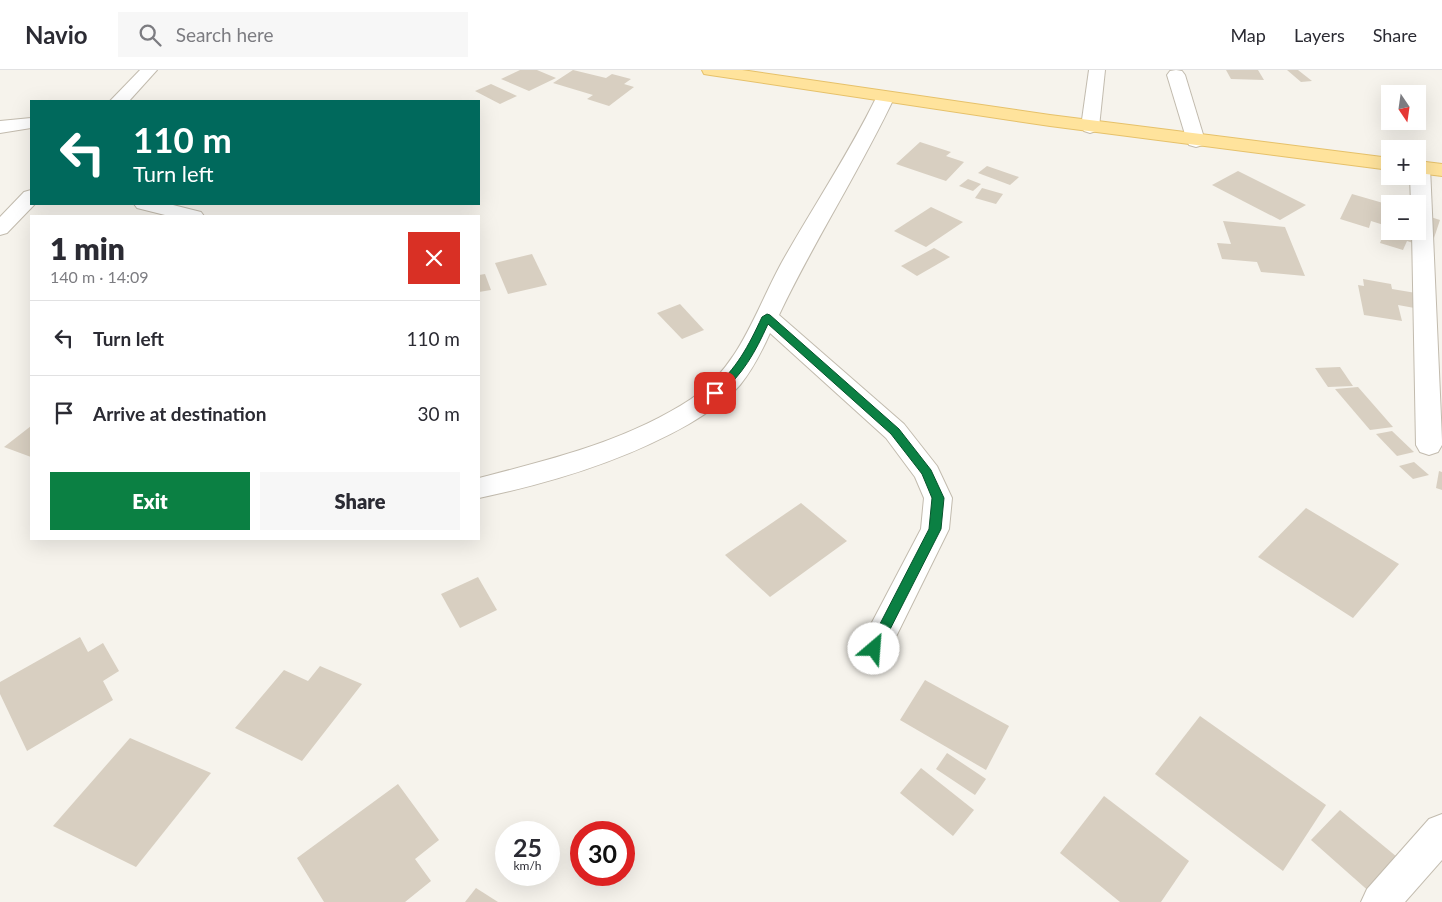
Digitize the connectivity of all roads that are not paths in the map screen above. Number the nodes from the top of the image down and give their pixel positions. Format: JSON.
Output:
{"nodes":[{"id":1,"x":149,"y":70,"type":"edge"},
{"id":2,"x":710,"y":70,"type":"edge"},
{"id":3,"x":1097,"y":70,"type":"edge"},
{"id":4,"x":1176,"y":75,"type":"dead end"},
{"id":5,"x":885,"y":98,"type":"junction"},
{"id":6,"x":120,"y":100,"type":"edge"},
{"id":7,"x":30,"y":123,"type":"edge"},
{"id":8,"x":0,"y":127,"type":"edge"},
{"id":9,"x":1090,"y":127,"type":"junction"},
{"id":10,"x":1196,"y":141,"type":"junction"},
{"id":11,"x":1381,"y":163,"type":"edge"},
{"id":12,"x":1426,"y":168,"type":"edge"},
{"id":13,"x":30,"y":197,"type":"edge"},
{"id":14,"x":147,"y":205,"type":"edge"},
{"id":15,"x":189,"y":215,"type":"edge"},
{"id":16,"x":0,"y":229,"type":"edge"},
{"id":17,"x":767,"y":317,"type":"junction"},
{"id":18,"x":1429,"y":445,"type":"dead end"},
{"id":19,"x":480,"y":488,"type":"edge"},
{"id":20,"x":874,"y":649,"type":"dead end"},
{"id":21,"x":1442,"y":832,"type":"edge"},
{"id":22,"x":1380,"y":902,"type":"edge"}],
"edges":[{"from":1,"to":6,"type":"street"},
{"from":2,"to":5,"type":"main road"},
{"from":3,"to":9,"type":"street"},
{"from":4,"to":10,"type":"street"},
{"from":5,"to":9,"type":"main road"},
{"from":5,"to":17,"type":"street"},
{"from":7,"to":8,"type":"street"},
{"from":9,"to":10,"type":"main road"},
{"from":10,"to":11,"type":"main road"},
{"from":12,"to":18,"type":"street"},
{"from":13,"to":16,"type":"street"},
{"from":14,"to":15,"type":"street"},
{"from":17,"to":19,"type":"street"},
{"from":17,"to":20,"type":"street"},
{"from":21,"to":22,"type":"street"}]}
